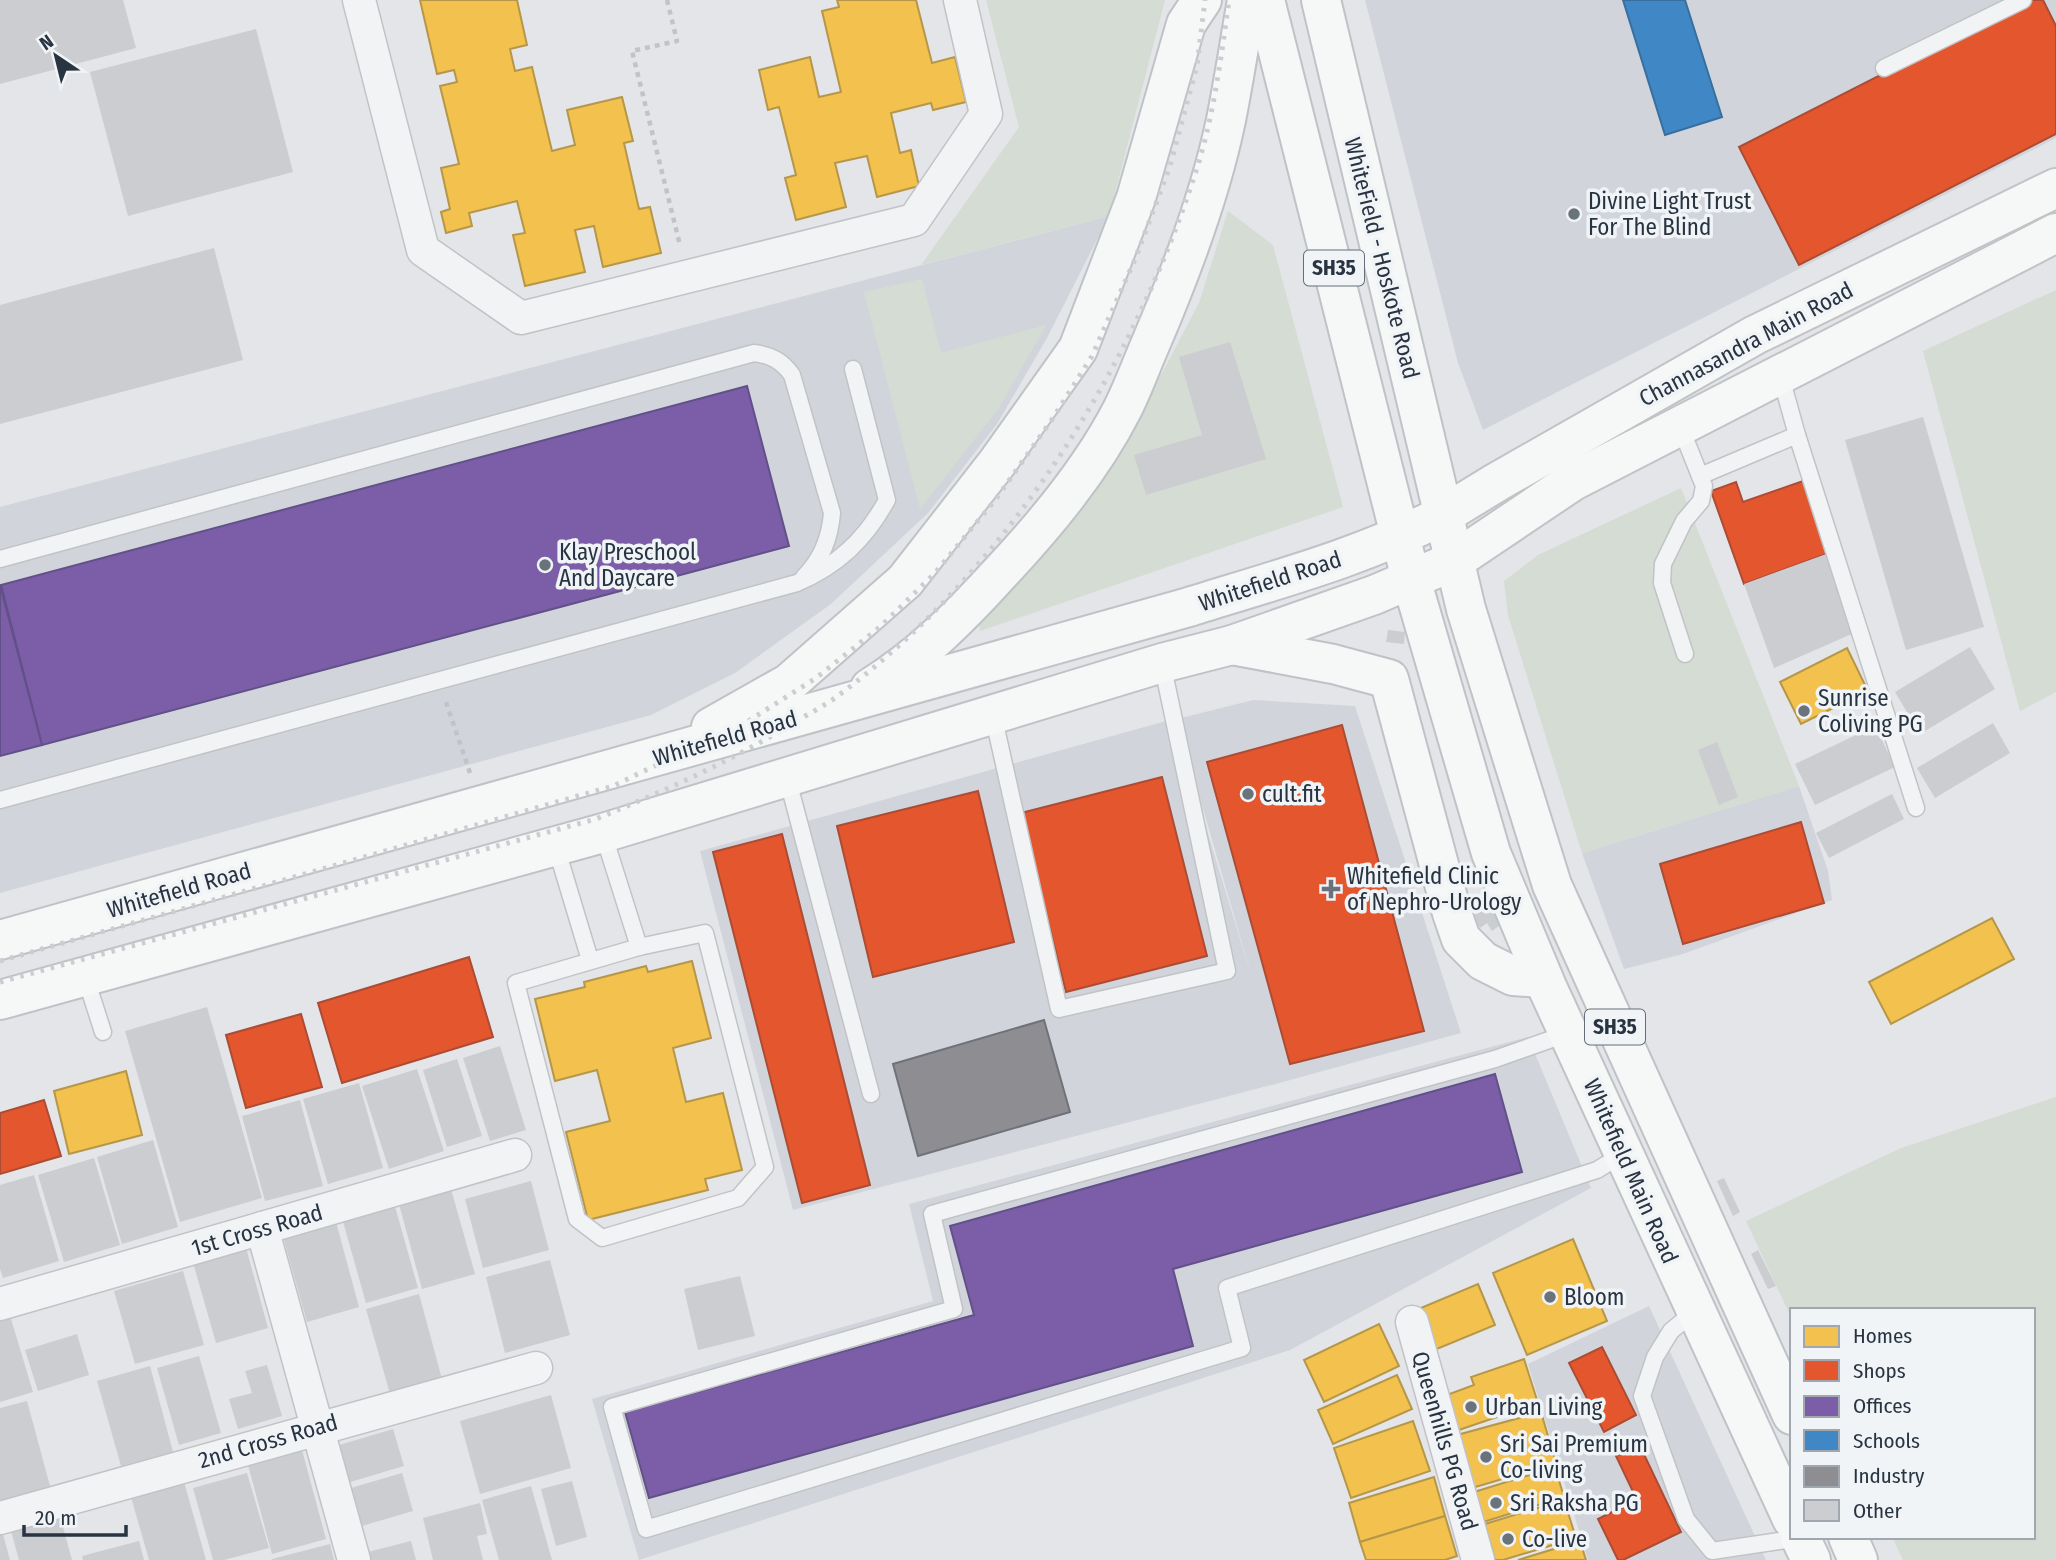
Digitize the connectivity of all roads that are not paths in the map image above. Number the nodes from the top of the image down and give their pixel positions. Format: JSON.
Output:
{"nodes":[{"id":1,"x":359,"y":0,"type":"edge"},
{"id":2,"x":960,"y":0,"type":"edge"},
{"id":3,"x":1202,"y":0,"type":"edge"},
{"id":4,"x":1248,"y":0,"type":"edge"},
{"id":5,"x":1265,"y":0,"type":"edge"},
{"id":6,"x":1321,"y":0,"type":"edge"},
{"id":7,"x":2023,"y":0,"type":"edge"},
{"id":8,"x":1884,"y":68,"type":"dead end"},
{"id":9,"x":2056,"y":188,"type":"edge"},
{"id":10,"x":2056,"y":233,"type":"edge"},
{"id":11,"x":853,"y":369,"type":"dead end"},
{"id":12,"x":1780,"y":374,"type":"junction"},
{"id":13,"x":1680,"y":426,"type":"junction"},
{"id":14,"x":1797,"y":435,"type":"junction"},
{"id":15,"x":1700,"y":476,"type":"junction"},
{"id":16,"x":1443,"y":515,"type":"junction"},
{"id":17,"x":1402,"y":537,"type":"junction"},
{"id":18,"x":0,"y":559,"type":"edge"},
{"id":19,"x":1454,"y":561,"type":"junction"},
{"id":20,"x":1411,"y":579,"type":"junction"},
{"id":21,"x":797,"y":583,"type":"junction"},
{"id":22,"x":1232,"y":645,"type":"junction"},
{"id":23,"x":1685,"y":654,"type":"dead end"},
{"id":24,"x":1162,"y":663,"type":"junction"},
{"id":25,"x":841,"y":706,"type":"junction"},
{"id":26,"x":992,"y":714,"type":"junction"},
{"id":27,"x":657,"y":757,"type":"junction"},
{"id":28,"x":787,"y":777,"type":"junction"},
{"id":29,"x":0,"y":800,"type":"edge"},
{"id":30,"x":1916,"y":808,"type":"dead end"},
{"id":31,"x":603,"y":833,"type":"junction"},
{"id":32,"x":556,"y":846,"type":"junction"},
{"id":33,"x":289,"y":859,"type":"junction"},
{"id":34,"x":213,"y":880,"type":"junction"},
{"id":35,"x":306,"y":915,"type":"junction"},
{"id":36,"x":229,"y":937,"type":"junction"},
{"id":37,"x":0,"y":940,"type":"edge"},
{"id":38,"x":639,"y":947,"type":"junction"},
{"id":39,"x":590,"y":960,"type":"junction"},
{"id":40,"x":85,"y":976,"type":"junction"},
{"id":41,"x":1543,"y":978,"type":"junction"},
{"id":42,"x":0,"y":1000,"type":"edge"},
{"id":43,"x":103,"y":1032,"type":"dead end"},
{"id":44,"x":1569,"y":1033,"type":"junction"},
{"id":45,"x":871,"y":1094,"type":"dead end"},
{"id":46,"x":1623,"y":1154,"type":"junction"},
{"id":47,"x":515,"y":1155,"type":"dead end"},
{"id":48,"x":262,"y":1228,"type":"junction"},
{"id":49,"x":0,"y":1304,"type":"edge"},
{"id":50,"x":1695,"y":1311,"type":"junction"},
{"id":51,"x":1412,"y":1322,"type":"dead end"},
{"id":52,"x":536,"y":1367,"type":"dead end"},
{"id":53,"x":1779,"y":1418,"type":"edge"},
{"id":54,"x":317,"y":1427,"type":"junction"},
{"id":55,"x":1790,"y":1470,"type":"edge"},
{"id":56,"x":1790,"y":1515,"type":"edge"},
{"id":57,"x":0,"y":1518,"type":"edge"},
{"id":58,"x":1790,"y":1539,"type":"edge"},
{"id":59,"x":1801,"y":1539,"type":"edge"},
{"id":60,"x":1819,"y":1539,"type":"edge"},
{"id":61,"x":1848,"y":1539,"type":"edge"},
{"id":62,"x":354,"y":1560,"type":"edge"},
{"id":63,"x":1478,"y":1560,"type":"edge"},
{"id":64,"x":1811,"y":1560,"type":"edge"},
{"id":65,"x":1829,"y":1560,"type":"edge"},
{"id":66,"x":1858,"y":1560,"type":"edge"}],
"edges":[{"from":1,"to":2,"type":"street"},
{"from":3,"to":27,"type":"main road"},
{"from":4,"to":25,"type":"main road"},
{"from":5,"to":17,"type":"main road","number":"SH35"},
{"from":6,"to":16,"type":"main road","name":"WhiteField - Hoskote Road","number":"SH35"},
{"from":7,"to":8,"type":"lane"},
{"from":9,"to":16,"type":"main road","name":"Channasandra Main Road"},
{"from":10,"to":12,"type":"main road","name":"Channasandra Main Road"},
{"from":11,"to":21,"type":"lane"},
{"from":12,"to":13,"type":"main road","name":"Channasandra Main Road"},
{"from":12,"to":14,"type":"lane"},
{"from":13,"to":15,"type":"lane"},
{"from":13,"to":19,"type":"main road","name":"Channasandra Main Road"},
{"from":14,"to":15,"type":"lane"},
{"from":14,"to":30,"type":"lane"},
{"from":15,"to":23,"type":"lane"},
{"from":16,"to":17,"type":"main road","name":"Whitefield Road"},
{"from":16,"to":19,"type":"main road","name":"Whitefield Main Road","number":"SH35"},
{"from":17,"to":20,"type":"main road","name":"Whitefield Main Road","number":"SH35"},
{"from":17,"to":25,"type":"main road","name":"Whitefield Road"},
{"from":18,"to":21,"type":"lane"},
{"from":19,"to":20,"type":"main road","name":"Channasandra Main Road"},
{"from":19,"to":53,"type":"main road","name":"Whitefield Main Road","number":"SH35"},
{"from":20,"to":22,"type":"main road","name":"Whitefield Road"},
{"from":20,"to":41,"type":"main road","name":"Whitefield Main Road","number":"SH35"},
{"from":21,"to":29,"type":"lane"},
{"from":22,"to":24,"type":"main road","name":"Whitefield Road"},
{"from":22,"to":41,"type":"main road"},
{"from":24,"to":26,"type":"main road","name":"Whitefield Road"},
{"from":24,"to":26,"type":"lane"},
{"from":25,"to":27,"type":"main road","name":"Whitefield Road"},
{"from":26,"to":28,"type":"main road","name":"Whitefield Road"},
{"from":27,"to":33,"type":"main road","name":"Whitefield Road"},
{"from":28,"to":31,"type":"main road","name":"Whitefield Road"},
{"from":28,"to":45,"type":"lane"},
{"from":31,"to":32,"type":"main road","name":"Whitefield Road"},
{"from":31,"to":38,"type":"lane"},
{"from":32,"to":35,"type":"main road","name":"Whitefield Road"},
{"from":32,"to":39,"type":"lane"},
{"from":33,"to":34,"type":"main road","name":"Whitefield Road"},
{"from":33,"to":35,"type":"main road"},
{"from":34,"to":36,"type":"main road"},
{"from":34,"to":37,"type":"main road","name":"Whitefield Road"},
{"from":35,"to":36,"type":"main road","name":"Whitefield Road"},
{"from":36,"to":40,"type":"main road","name":"Whitefield Road"},
{"from":38,"to":39,"type":"lane"},
{"from":38,"to":39,"type":"lane"},
{"from":40,"to":42,"type":"main road","name":"Whitefield Road"},
{"from":40,"to":43,"type":"lane"},
{"from":41,"to":44,"type":"main road","name":"Whitefield Main Road","number":"SH35"},
{"from":44,"to":46,"type":"main road","name":"Whitefield Main Road","number":"SH35"},
{"from":44,"to":46,"type":"lane"},
{"from":46,"to":50,"type":"main road","name":"Whitefield Main Road","number":"SH35"},
{"from":47,"to":48,"type":"street","name":"1st Cross Road"},
{"from":48,"to":49,"type":"street","name":"1st Cross Road"},
{"from":48,"to":54,"type":"street"},
{"from":50,"to":56,"type":"main road","name":"Whitefield Main Road","number":"SH35"},
{"from":50,"to":58,"type":"lane"},
{"from":51,"to":63,"type":"street","name":"Queenhills PG Road"},
{"from":52,"to":54,"type":"street","name":"2nd Cross Road"},
{"from":53,"to":55,"type":"main road","name":"Whitefield Main Road"},
{"from":54,"to":57,"type":"street","name":"2nd Cross Road"},
{"from":54,"to":62,"type":"street"},
{"from":59,"to":64,"type":"main road"},
{"from":60,"to":65,"type":"main road"},
{"from":61,"to":66,"type":"main road"}]}
